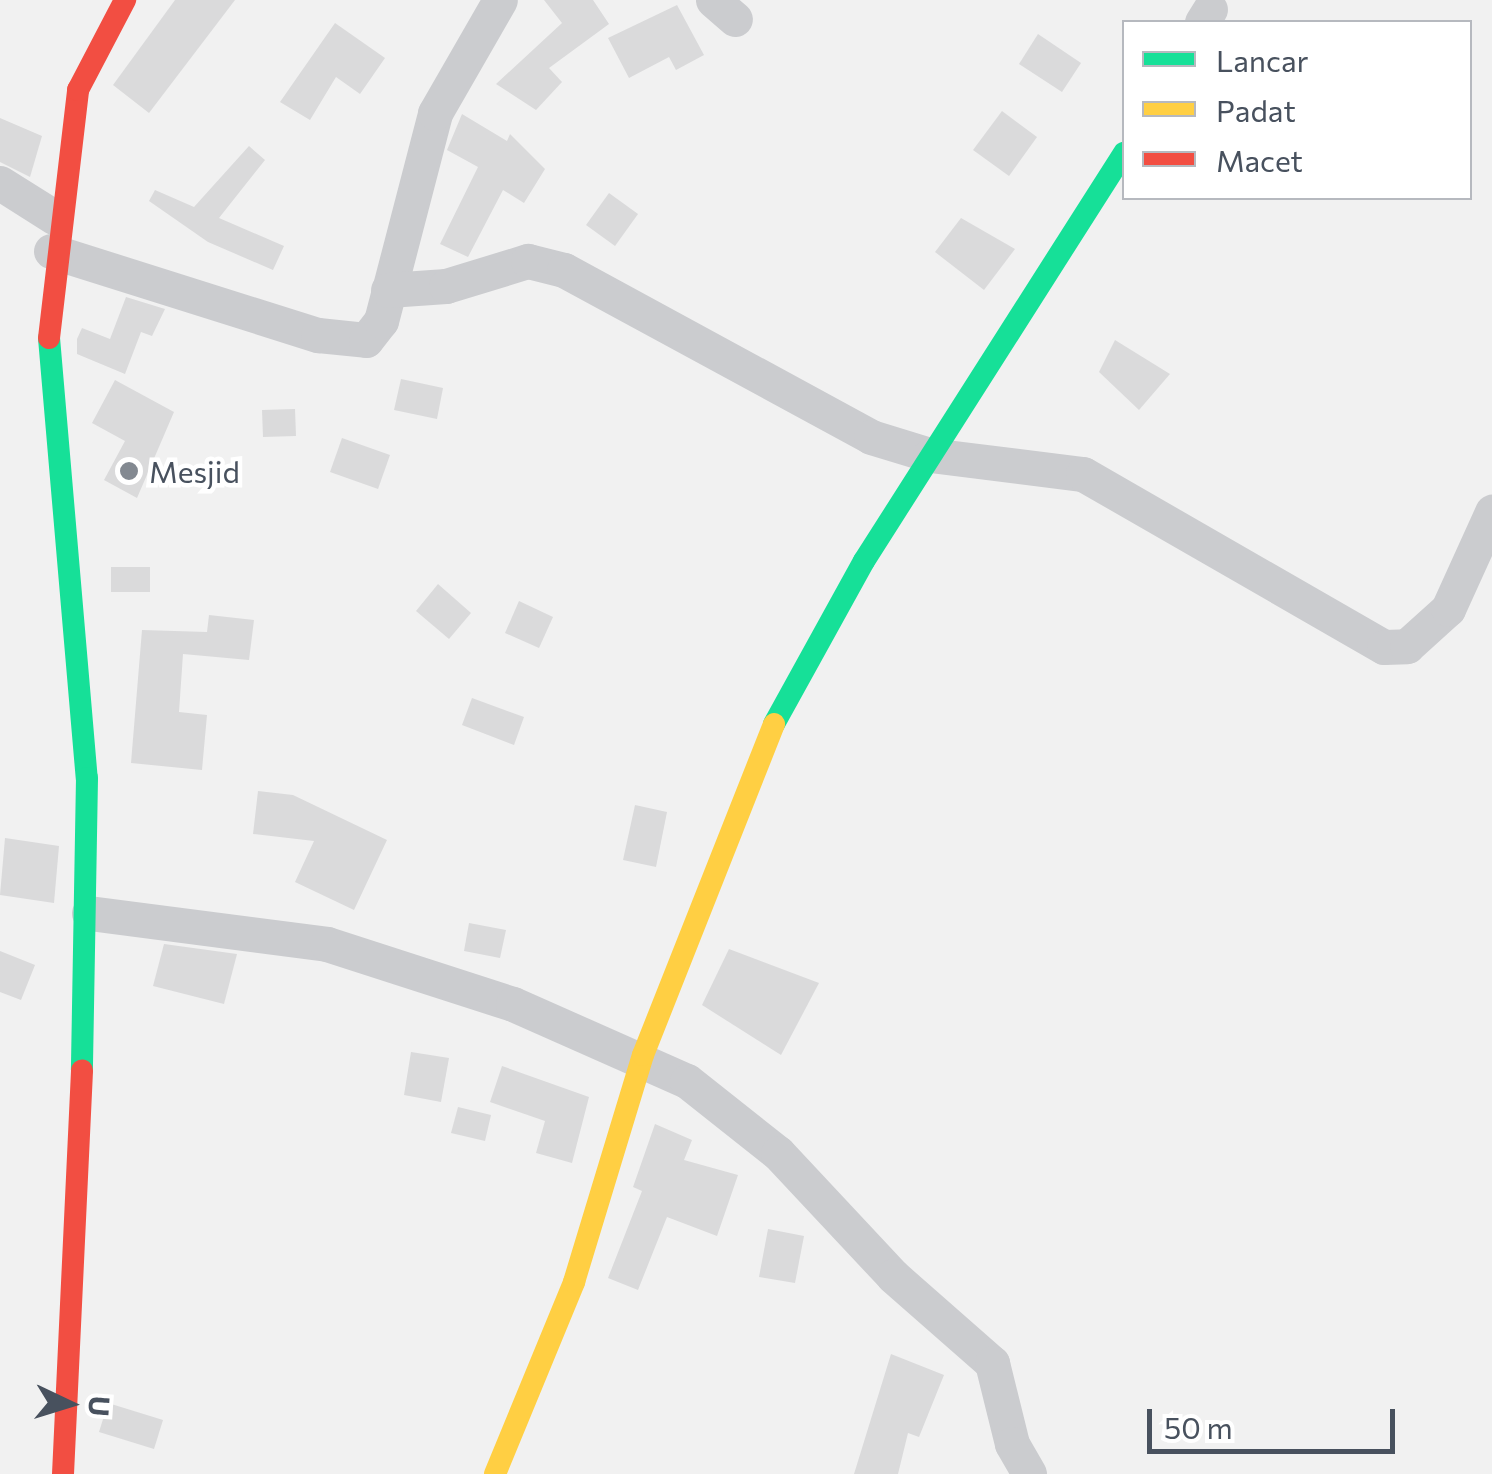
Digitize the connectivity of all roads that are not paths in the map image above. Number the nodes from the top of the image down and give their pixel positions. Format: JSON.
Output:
{"nodes":[{"id":1,"x":125,"y":0,"type":"edge"},
{"id":2,"x":500,"y":0,"type":"edge"},
{"id":3,"x":1122,"y":157,"type":"edge"},
{"id":4,"x":0,"y":184,"type":"edge"},
{"id":5,"x":52,"y":234,"type":"junction"},
{"id":6,"x":388,"y":290,"type":"junction"},
{"id":7,"x":930,"y":455,"type":"junction"},
{"id":8,"x":1492,"y":512,"type":"edge"},
{"id":9,"x":89,"y":914,"type":"junction"},
{"id":10,"x":643,"y":1055,"type":"junction"},
{"id":11,"x":63,"y":1474,"type":"edge"},
{"id":12,"x":495,"y":1474,"type":"edge"},
{"id":13,"x":1029,"y":1474,"type":"edge"}],
"edges":[{"from":1,"to":5,"type":"street"},
{"from":2,"to":6,"type":"street"},
{"from":3,"to":7,"type":"street"},
{"from":4,"to":5,"type":"street"},
{"from":5,"to":6,"type":"street"},
{"from":5,"to":9,"type":"street"},
{"from":6,"to":7,"type":"street"},
{"from":7,"to":8,"type":"street"},
{"from":7,"to":10,"type":"street"},
{"from":9,"to":10,"type":"street"},
{"from":9,"to":11,"type":"street"},
{"from":10,"to":12,"type":"street"},
{"from":10,"to":13,"type":"street"}]}
